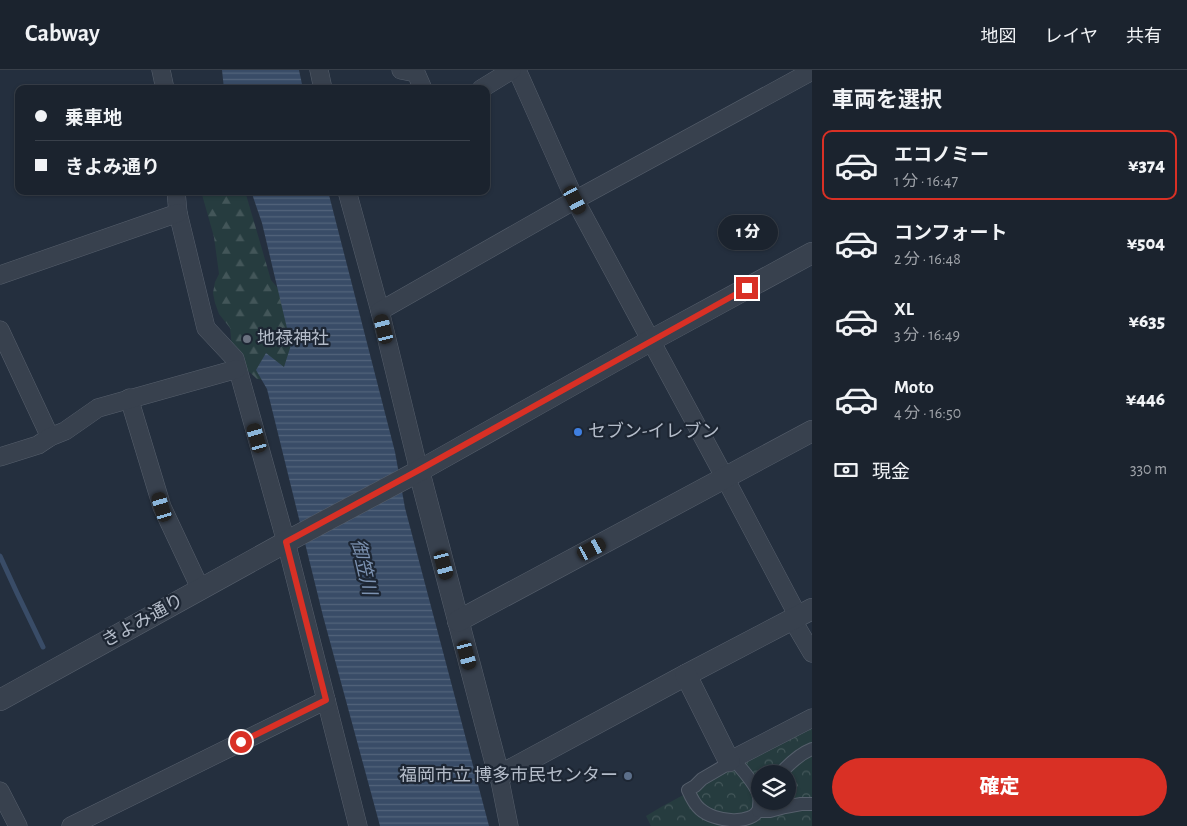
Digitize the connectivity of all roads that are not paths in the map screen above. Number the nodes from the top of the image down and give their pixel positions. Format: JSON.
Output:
{"nodes":[{"id":1,"x":161,"y":70,"type":"edge"},
{"id":2,"x":319,"y":70,"type":"edge"},
{"id":3,"x":401,"y":70,"type":"edge"},
{"id":4,"x":512,"y":70,"type":"edge"},
{"id":5,"x":517,"y":70,"type":"edge"},
{"id":6,"x":812,"y":71,"type":"edge"},
{"id":7,"x":164,"y":85,"type":"edge"},
{"id":8,"x":322,"y":85,"type":"edge"},
{"id":9,"x":420,"y":85,"type":"edge"},
{"id":10,"x":488,"y":85,"type":"edge"},
{"id":11,"x":176,"y":195,"type":"edge"},
{"id":12,"x":348,"y":195,"type":"edge"},
{"id":13,"x":575,"y":200,"type":"junction"},
{"id":14,"x":178,"y":213,"type":"junction"},
{"id":15,"x":812,"y":253,"type":"edge"},
{"id":16,"x":0,"y":275,"type":"edge"},
{"id":17,"x":380,"y":311,"type":"junction"},
{"id":18,"x":0,"y":330,"type":"edge"},
{"id":19,"x":650,"y":341,"type":"junction"},
{"id":20,"x":237,"y":368,"type":"junction"},
{"id":21,"x":129,"y":398,"type":"junction"},
{"id":22,"x":812,"y":431,"type":"edge"},
{"id":23,"x":50,"y":437,"type":"junction"},
{"id":24,"x":0,"y":457,"type":"edge"},
{"id":25,"x":419,"y":470,"type":"junction"},
{"id":26,"x":725,"y":478,"type":"junction"},
{"id":27,"x":286,"y":542,"type":"junction"},
{"id":28,"x":201,"y":590,"type":"junction"},
{"id":29,"x":801,"y":615,"type":"edge"},
{"id":30,"x":458,"y":620,"type":"junction"},
{"id":31,"x":812,"y":653,"type":"edge"},
{"id":32,"x":686,"y":674,"type":"junction"},
{"id":33,"x":0,"y":700,"type":"edge"},
{"id":34,"x":326,"y":700,"type":"junction"},
{"id":35,"x":812,"y":718,"type":"edge"},
{"id":36,"x":812,"y":749,"type":"edge"},
{"id":37,"x":732,"y":764,"type":"junction"},
{"id":38,"x":790,"y":765,"type":"edge"},
{"id":39,"x":499,"y":776,"type":"junction"},
{"id":40,"x":751,"y":785,"type":"edge"},
{"id":41,"x":0,"y":791,"type":"edge"},
{"id":42,"x":812,"y":804,"type":"edge"},
{"id":43,"x":758,"y":818,"type":"edge"},
{"id":44,"x":737,"y":825,"type":"edge"},
{"id":45,"x":18,"y":826,"type":"edge"},
{"id":46,"x":71,"y":826,"type":"edge"},
{"id":47,"x":357,"y":826,"type":"edge"},
{"id":48,"x":509,"y":826,"type":"edge"}],
"edges":[{"from":1,"to":7,"type":"street"},
{"from":2,"to":8,"type":"street"},
{"from":3,"to":9,"type":"street"},
{"from":4,"to":10,"type":"street"},
{"from":5,"to":13,"type":"street"},
{"from":6,"to":13,"type":"street"},
{"from":11,"to":14,"type":"street"},
{"from":12,"to":17,"type":"street"},
{"from":13,"to":17,"type":"street"},
{"from":13,"to":19,"type":"street"},
{"from":14,"to":16,"type":"street"},
{"from":14,"to":20,"type":"street"},
{"from":15,"to":19,"type":"street"},
{"from":17,"to":25,"type":"street"},
{"from":18,"to":23,"type":"street"},
{"from":19,"to":25,"type":"street"},
{"from":19,"to":26,"type":"street"},
{"from":20,"to":21,"type":"street"},
{"from":20,"to":27,"type":"street"},
{"from":21,"to":23,"type":"street"},
{"from":21,"to":28,"type":"street"},
{"from":22,"to":26,"type":"street"},
{"from":23,"to":24,"type":"street"},
{"from":25,"to":27,"type":"street","name":"きよみ通り"},
{"from":25,"to":30,"type":"street"},
{"from":26,"to":29,"type":"street"},
{"from":26,"to":30,"type":"street"},
{"from":27,"to":28,"type":"street","name":"きよみ通り"},
{"from":27,"to":34,"type":"street"},
{"from":28,"to":33,"type":"street","name":"きよみ通り"},
{"from":29,"to":31,"type":"street"},
{"from":29,"to":32,"type":"street"},
{"from":30,"to":39,"type":"street"},
{"from":32,"to":37,"type":"street"},
{"from":32,"to":39,"type":"street"},
{"from":34,"to":46,"type":"street"},
{"from":34,"to":47,"type":"street"},
{"from":35,"to":37,"type":"street"},
{"from":36,"to":38,"type":"street"},
{"from":37,"to":40,"type":"street"},
{"from":37,"to":44,"type":"street"},
{"from":39,"to":48,"type":"street"},
{"from":41,"to":45,"type":"street"},
{"from":42,"to":43,"type":"street"},
{"from":43,"to":44,"type":"street"}]}
